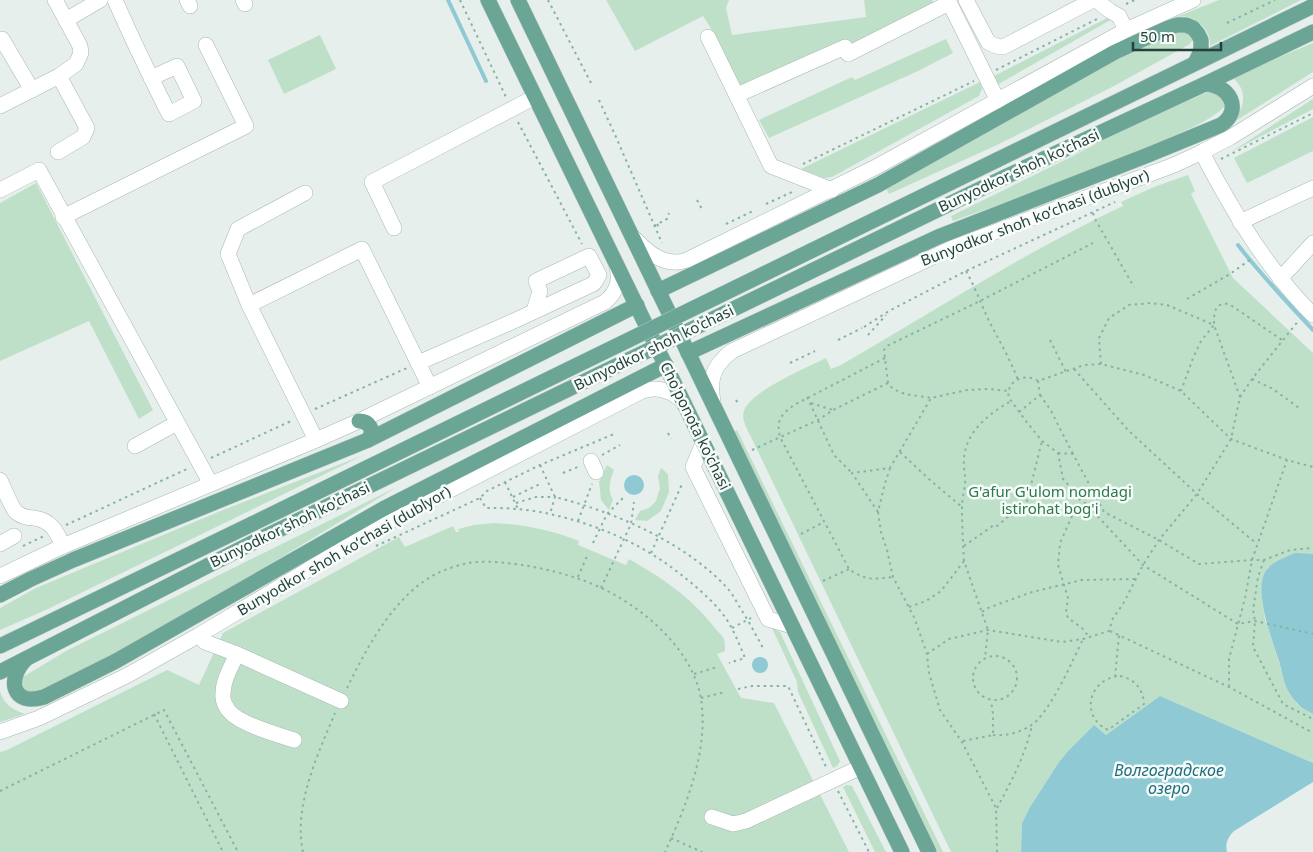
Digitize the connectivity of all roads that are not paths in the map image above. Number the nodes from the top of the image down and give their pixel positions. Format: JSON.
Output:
{"nodes":[{"id":1,"x":55,"y":0,"type":"edge"},
{"id":2,"x":100,"y":0,"type":"edge"},
{"id":3,"x":115,"y":0,"type":"edge"},
{"id":4,"x":488,"y":0,"type":"edge"},
{"id":5,"x":966,"y":0,"type":"edge"},
{"id":6,"x":1095,"y":0,"type":"edge"},
{"id":7,"x":1193,"y":0,"type":"edge"},
{"id":8,"x":521,"y":1,"type":"edge"},
{"id":9,"x":948,"y":1,"type":"edge"},
{"id":10,"x":1071,"y":6,"type":"edge"},
{"id":11,"x":1313,"y":6,"type":"edge"},
{"id":12,"x":66,"y":20,"type":"junction"},
{"id":13,"x":1126,"y":30,"type":"junction"},
{"id":14,"x":1313,"y":32,"type":"edge"},
{"id":15,"x":534,"y":33,"type":"junction"},
{"id":16,"x":708,"y":37,"type":"dead end"},
{"id":17,"x":0,"y":40,"type":"edge"},
{"id":18,"x":206,"y":45,"type":"dead end"},
{"id":19,"x":510,"y":45,"type":"junction"},
{"id":20,"x":1195,"y":63,"type":"junction"},
{"id":21,"x":59,"y":76,"type":"junction"},
{"id":22,"x":151,"y":78,"type":"dead end"},
{"id":23,"x":1205,"y":84,"type":"junction"},
{"id":24,"x":1313,"y":86,"type":"edge"},
{"id":25,"x":32,"y":90,"type":"junction"},
{"id":26,"x":737,"y":95,"type":"junction"},
{"id":27,"x":536,"y":97,"type":"junction"},
{"id":28,"x":998,"y":101,"type":"junction"},
{"id":29,"x":0,"y":106,"type":"edge"},
{"id":30,"x":58,"y":152,"type":"dead end"},
{"id":31,"x":1205,"y":159,"type":"junction"},
{"id":32,"x":1313,"y":188,"type":"edge"},
{"id":33,"x":0,"y":190,"type":"edge"},
{"id":34,"x":832,"y":190,"type":"junction"},
{"id":35,"x":305,"y":193,"type":"dead end"},
{"id":36,"x":63,"y":216,"type":"junction"},
{"id":37,"x":999,"y":221,"type":"junction"},
{"id":38,"x":1240,"y":222,"type":"junction"},
{"id":39,"x":394,"y":228,"type":"dead end"},
{"id":40,"x":632,"y":236,"type":"junction"},
{"id":41,"x":1313,"y":243,"type":"edge"},
{"id":42,"x":616,"y":260,"type":"junction"},
{"id":43,"x":1280,"y":279,"type":"junction"},
{"id":44,"x":658,"y":291,"type":"junction"},
{"id":45,"x":249,"y":305,"type":"junction"},
{"id":46,"x":637,"y":305,"type":"junction"},
{"id":47,"x":534,"y":311,"type":"junction"},
{"id":48,"x":1306,"y":318,"type":"edge"},
{"id":49,"x":688,"y":354,"type":"junction"},
{"id":50,"x":418,"y":363,"type":"junction"},
{"id":51,"x":666,"y":365,"type":"junction"},
{"id":52,"x":430,"y":386,"type":"junction"},
{"id":53,"x":686,"y":408,"type":"junction"},
{"id":54,"x":715,"y":411,"type":"junction"},
{"id":55,"x":359,"y":421,"type":"junction"},
{"id":56,"x":177,"y":423,"type":"junction"},
{"id":57,"x":316,"y":440,"type":"junction"},
{"id":58,"x":368,"y":440,"type":"junction"},
{"id":59,"x":135,"y":446,"type":"dead end"},
{"id":60,"x":0,"y":480,"type":"edge"},
{"id":61,"x":211,"y":484,"type":"junction"},
{"id":62,"x":14,"y":536,"type":"dead end"},
{"id":63,"x":0,"y":544,"type":"edge"},
{"id":64,"x":63,"y":546,"type":"junction"},
{"id":65,"x":0,"y":576,"type":"edge"},
{"id":66,"x":0,"y":595,"type":"edge"},
{"id":67,"x":199,"y":635,"type":"junction"},
{"id":68,"x":7,"y":638,"type":"edge"},
{"id":69,"x":0,"y":646,"type":"edge"},
{"id":70,"x":237,"y":654,"type":"junction"},
{"id":71,"x":26,"y":659,"type":"junction"},
{"id":72,"x":0,"y":672,"type":"edge"},
{"id":73,"x":340,"y":701,"type":"road end"},
{"id":74,"x":0,"y":732,"type":"edge"},
{"id":75,"x":294,"y":740,"type":"dead end"},
{"id":76,"x":861,"y":767,"type":"junction"},
{"id":77,"x":712,"y":817,"type":"dead end"},
{"id":78,"x":902,"y":852,"type":"edge"},
{"id":79,"x":929,"y":852,"type":"edge"}],
"edges":[{"from":1,"to":12,"type":"street"},
{"from":2,"to":12,"type":"street"},
{"from":3,"to":22,"type":"street"},
{"from":4,"to":19,"type":"main road","name":"Cho'ponota ko'chasi"},
{"from":5,"to":10,"type":"street"},
{"from":6,"to":10,"type":"street"},
{"from":6,"to":13,"type":"street"},
{"from":7,"to":13,"type":"street"},
{"from":8,"to":15,"type":"main road","name":"Cho'ponota ko'chasi"},
{"from":9,"to":26,"type":"street"},
{"from":9,"to":28,"type":"street"},
{"from":11,"to":20,"type":"main road","name":"Bunyodkor shoh ko'chasi"},
{"from":12,"to":21,"type":"street"},
{"from":13,"to":28,"type":"street"},
{"from":14,"to":23,"type":"main road","name":"Bunyodkor shoh ko'chasi"},
{"from":15,"to":19,"type":"main road"},
{"from":15,"to":40,"type":"main road","name":"Cho'ponota ko'chasi"},
{"from":16,"to":26,"type":"street"},
{"from":17,"to":25,"type":"street"},
{"from":18,"to":36,"type":"street"},
{"from":19,"to":27,"type":"main road","name":"Cho'ponota ko'chasi"},
{"from":20,"to":44,"type":"main road"},
{"from":20,"to":68,"type":"main road","name":"Bunyodkor shoh ko'chasi","bridge":true},
{"from":21,"to":25,"type":"street"},
{"from":21,"to":30,"type":"street"},
{"from":23,"to":37,"type":"main road"},
{"from":23,"to":71,"type":"main road","name":"Bunyodkor shoh ko'chasi","bridge":true},
{"from":24,"to":31,"type":"street","name":"Bunyodkor shoh koʻchasi (dublyor)"},
{"from":25,"to":29,"type":"street"},
{"from":26,"to":34,"type":"street"},
{"from":27,"to":39,"type":"street"},
{"from":27,"to":42,"type":"main road","name":"Cho'ponota ko'chasi"},
{"from":28,"to":34,"type":"street"},
{"from":31,"to":37,"type":"street","name":"Bunyodkor shoh koʻchasi (dublyor)"},
{"from":31,"to":38,"type":"street"},
{"from":32,"to":38,"type":"street"},
{"from":33,"to":36,"type":"street"},
{"from":34,"to":40,"type":"street"},
{"from":35,"to":45,"type":"street"},
{"from":36,"to":56,"type":"street"},
{"from":37,"to":49,"type":"main road"},
{"from":37,"to":54,"type":"street","name":"Bunyodkor shoh koʻchasi (dublyor)"},
{"from":38,"to":43,"type":"street"},
{"from":40,"to":44,"type":"main road","name":"Cho'ponota ko'chasi"},
{"from":41,"to":43,"type":"street"},
{"from":42,"to":46,"type":"main road","name":"Cho'ponota ko'chasi"},
{"from":42,"to":52,"type":"street"},
{"from":43,"to":48,"type":"street"},
{"from":44,"to":49,"type":"main road","name":"Cho'ponota ko'chasi"},
{"from":45,"to":50,"type":"street"},
{"from":45,"to":57,"type":"street"},
{"from":46,"to":51,"type":"main road","name":"Cho'ponota ko'chasi"},
{"from":46,"to":58,"type":"main road"},
{"from":47,"to":47,"type":"street"},
{"from":47,"to":50,"type":"street"},
{"from":49,"to":54,"type":"main road","name":"Cho'ponota ko'chasi"},
{"from":50,"to":52,"type":"street"},
{"from":51,"to":53,"type":"main road","name":"Cho'ponota ko'chasi"},
{"from":51,"to":71,"type":"main road"},
{"from":52,"to":55,"type":"street"},
{"from":53,"to":67,"type":"street","name":"Bunyodkor shoh koʻchasi (dublyor)"},
{"from":53,"to":76,"type":"main road","name":"Cho'ponota ko'chasi"},
{"from":54,"to":79,"type":"main road","name":"Cho'ponota ko'chasi"},
{"from":55,"to":57,"type":"street"},
{"from":55,"to":58,"type":"main road"},
{"from":56,"to":59,"type":"street"},
{"from":56,"to":61,"type":"street"},
{"from":57,"to":61,"type":"street"},
{"from":58,"to":66,"type":"main road"},
{"from":60,"to":64,"type":"street"},
{"from":61,"to":64,"type":"street"},
{"from":62,"to":63,"type":"street"},
{"from":64,"to":65,"type":"street"},
{"from":67,"to":70,"type":"street"},
{"from":67,"to":74,"type":"street","name":"Bunyodkor shoh koʻchasi (dublyor)"},
{"from":68,"to":69,"type":"main road","name":"Bunyodkor shoh ko'chasi"},
{"from":70,"to":73,"type":"street"},
{"from":70,"to":75,"type":"street"},
{"from":71,"to":72,"type":"main road","name":"Bunyodkor shoh ko'chasi"},
{"from":76,"to":77,"type":"street"},
{"from":76,"to":78,"type":"main road","name":"Cho'ponota ko'chasi"}]}
